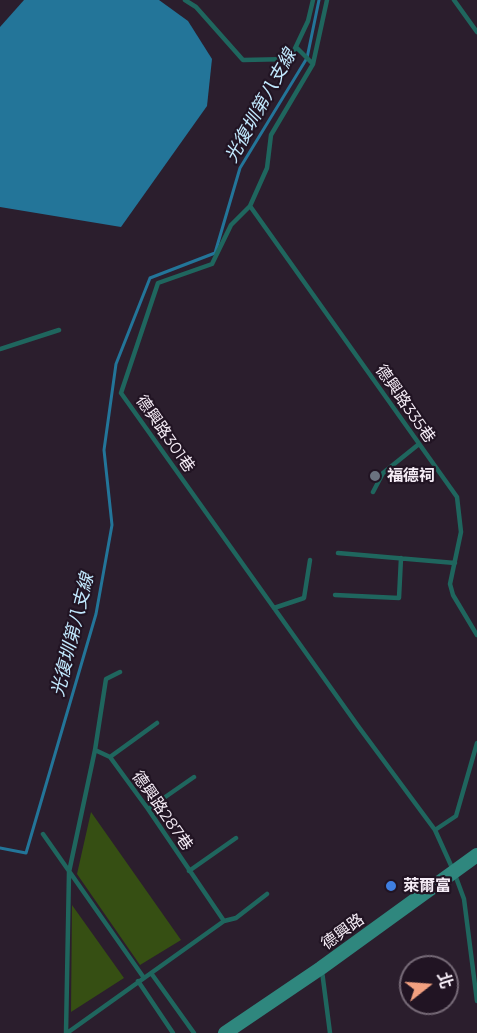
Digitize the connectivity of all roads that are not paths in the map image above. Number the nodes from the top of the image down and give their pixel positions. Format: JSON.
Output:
{"nodes":[{"id":1,"x":185,"y":0,"type":"edge"},
{"id":2,"x":313,"y":0,"type":"edge"},
{"id":3,"x":327,"y":0,"type":"edge"},
{"id":4,"x":454,"y":0,"type":"edge"},
{"id":5,"x":477,"y":32,"type":"edge"},
{"id":6,"x":296,"y":47,"type":"junction"},
{"id":7,"x":313,"y":64,"type":"junction"},
{"id":8,"x":250,"y":206,"type":"junction"},
{"id":9,"x":59,"y":330,"type":"dead end"},
{"id":10,"x":0,"y":350,"type":"edge"},
{"id":11,"x":419,"y":444,"type":"junction"},
{"id":12,"x":373,"y":492,"type":"dead end"},
{"id":13,"x":338,"y":553,"type":"dead end"},
{"id":14,"x":401,"y":558,"type":"junction"},
{"id":15,"x":310,"y":560,"type":"dead end"},
{"id":16,"x":455,"y":563,"type":"junction"},
{"id":17,"x":334,"y":595,"type":"dead end"},
{"id":18,"x":274,"y":608,"type":"junction"},
{"id":19,"x":477,"y":635,"type":"edge"},
{"id":20,"x":120,"y":672,"type":"dead end"},
{"id":21,"x":157,"y":723,"type":"dead end"},
{"id":22,"x":477,"y":743,"type":"edge"},
{"id":23,"x":94,"y":750,"type":"junction"},
{"id":24,"x":110,"y":757,"type":"junction"},
{"id":25,"x":194,"y":777,"type":"dead end"},
{"id":26,"x":148,"y":809,"type":"junction"},
{"id":27,"x":435,"y":830,"type":"junction"},
{"id":28,"x":43,"y":834,"type":"dead end"},
{"id":29,"x":236,"y":838,"type":"dead end"},
{"id":30,"x":477,"y":855,"type":"edge"},
{"id":31,"x":189,"y":871,"type":"junction"},
{"id":32,"x":69,"y":872,"type":"junction"},
{"id":33,"x":454,"y":872,"type":"junction"},
{"id":34,"x":267,"y":894,"type":"dead end"},
{"id":35,"x":224,"y":921,"type":"junction"},
{"id":36,"x":477,"y":933,"type":"edge"},
{"id":37,"x":468,"y":934,"type":"junction"},
{"id":38,"x":321,"y":968,"type":"junction"},
{"id":39,"x":151,"y":973,"type":"junction"},
{"id":40,"x":144,"y":978,"type":"junction"},
{"id":41,"x":138,"y":981,"type":"junction"},
{"id":42,"x":477,"y":1002,"type":"edge"},
{"id":43,"x":67,"y":1033,"type":"edge"},
{"id":44,"x":173,"y":1033,"type":"edge"},
{"id":45,"x":194,"y":1033,"type":"edge"},
{"id":46,"x":225,"y":1033,"type":"edge"},
{"id":47,"x":330,"y":1033,"type":"edge"}],
"edges":[{"from":1,"to":6,"type":"lane"},
{"from":2,"to":6,"type":"lane"},
{"from":3,"to":7,"type":"lane","name":"德興路301巷"},
{"from":4,"to":5,"type":"lane"},
{"from":6,"to":7,"type":"lane"},
{"from":7,"to":8,"type":"lane","name":"德興路301巷"},
{"from":8,"to":11,"type":"lane","name":"德興路335巷"},
{"from":8,"to":18,"type":"lane","name":"德興路301巷"},
{"from":9,"to":10,"type":"lane"},
{"from":11,"to":12,"type":"lane"},
{"from":11,"to":16,"type":"lane","name":"德興路335巷"},
{"from":13,"to":14,"type":"lane"},
{"from":14,"to":16,"type":"lane"},
{"from":14,"to":17,"type":"lane"},
{"from":15,"to":18,"type":"lane"},
{"from":16,"to":19,"type":"lane","name":"德興路335巷"},
{"from":18,"to":27,"type":"lane","name":"德興路301巷"},
{"from":20,"to":23,"type":"lane"},
{"from":21,"to":24,"type":"lane"},
{"from":22,"to":27,"type":"lane"},
{"from":23,"to":24,"type":"lane"},
{"from":23,"to":32,"type":"lane"},
{"from":24,"to":26,"type":"lane","name":"德興路287巷"},
{"from":25,"to":26,"type":"lane"},
{"from":26,"to":31,"type":"lane","name":"德興路287巷"},
{"from":27,"to":33,"type":"lane","name":"德興路301巷"},
{"from":28,"to":32,"type":"lane"},
{"from":29,"to":31,"type":"lane"},
{"from":30,"to":33,"type":"main road","name":"德興路"},
{"from":31,"to":35,"type":"lane","name":"德興路287巷"},
{"from":32,"to":40,"type":"lane"},
{"from":32,"to":43,"type":"lane"},
{"from":33,"to":37,"type":"lane","name":"德興路301巷"},
{"from":33,"to":38,"type":"main road","name":"德興路"},
{"from":34,"to":35,"type":"lane"},
{"from":35,"to":39,"type":"lane"},
{"from":36,"to":37,"type":"lane"},
{"from":37,"to":42,"type":"lane","name":"德興路301巷"},
{"from":38,"to":46,"type":"main road","name":"德興路"},
{"from":38,"to":47,"type":"lane"},
{"from":39,"to":40,"type":"lane"},
{"from":39,"to":45,"type":"lane"},
{"from":40,"to":41,"type":"lane"},
{"from":41,"to":43,"type":"lane"},
{"from":41,"to":44,"type":"lane"}]}
